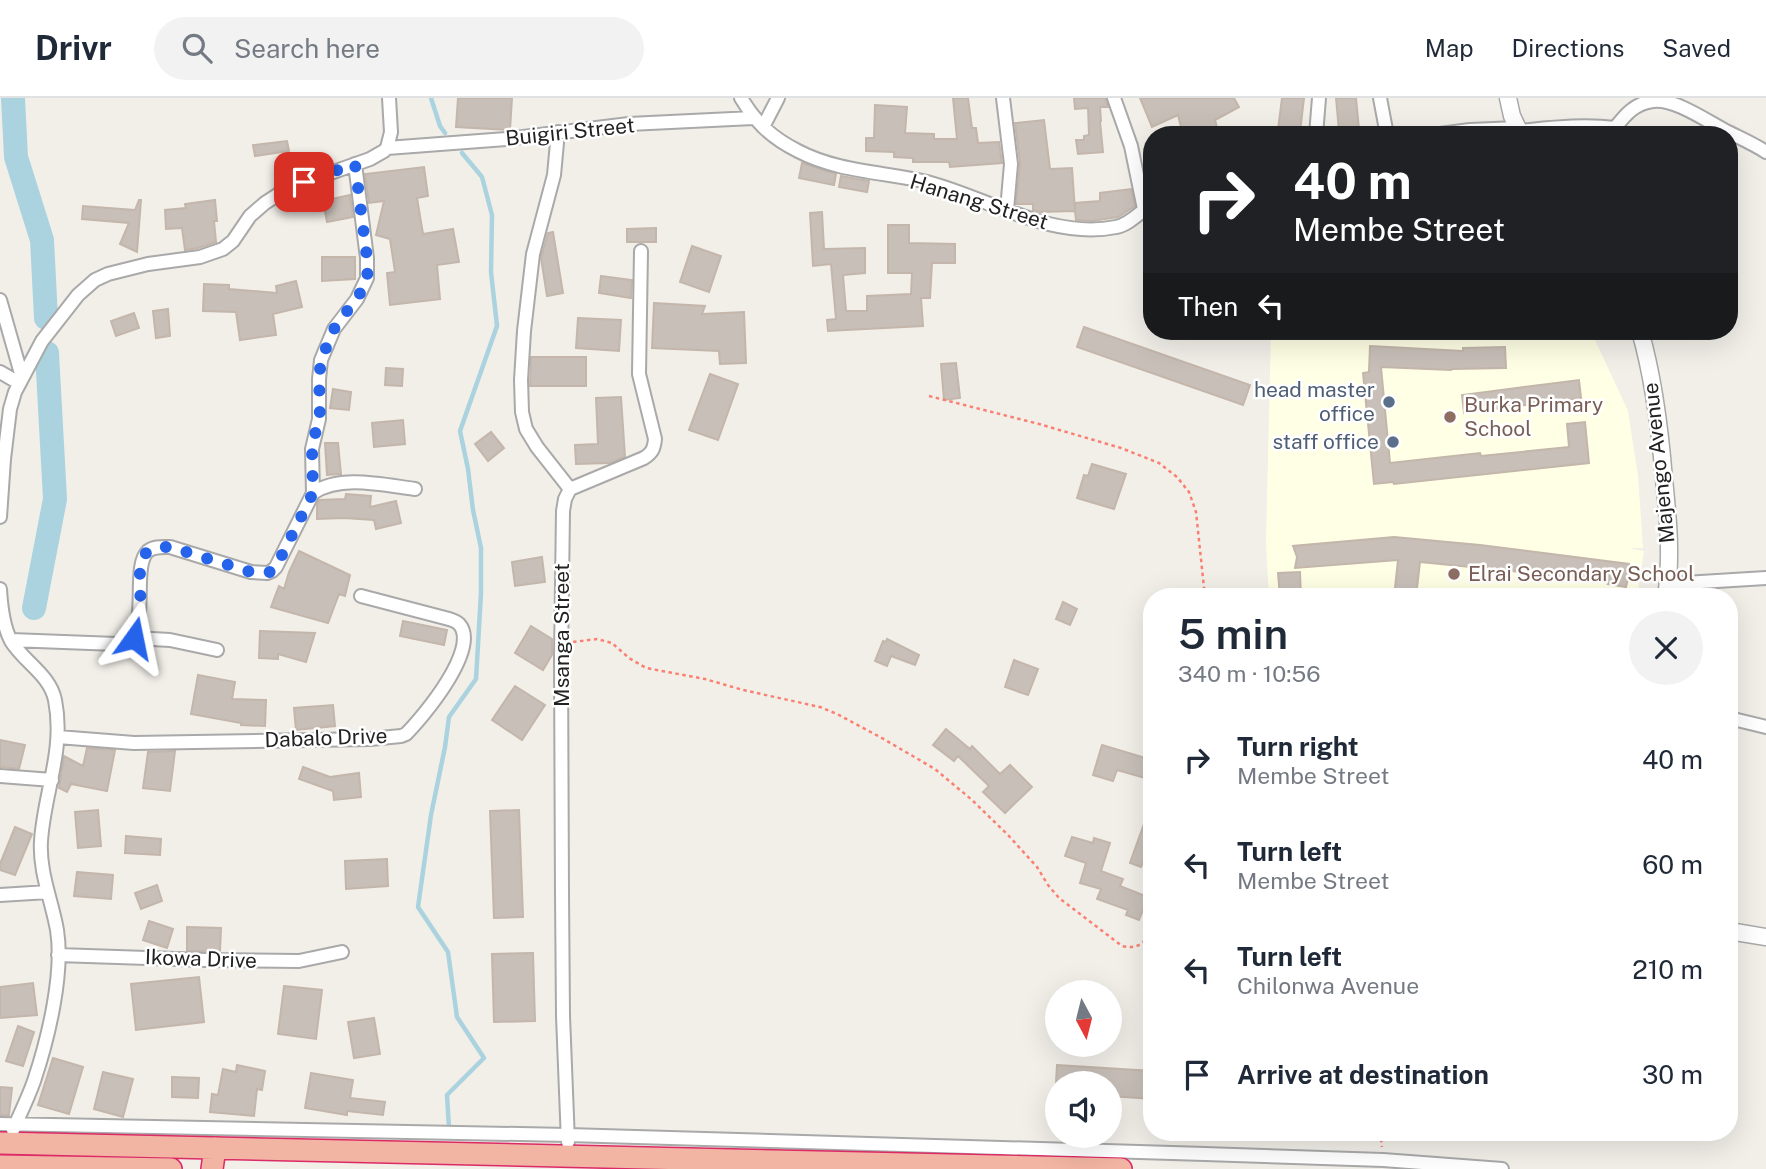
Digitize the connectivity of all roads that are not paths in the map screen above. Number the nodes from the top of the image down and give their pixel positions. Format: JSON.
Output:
{"nodes":[{"id":1,"x":389,"y":98,"type":"edge"},
{"id":2,"x":741,"y":98,"type":"edge"},
{"id":3,"x":778,"y":98,"type":"edge"},
{"id":4,"x":1003,"y":98,"type":"edge"},
{"id":5,"x":1114,"y":98,"type":"edge"},
{"id":6,"x":1319,"y":98,"type":"edge"},
{"id":7,"x":1380,"y":98,"type":"edge"},
{"id":8,"x":1508,"y":98,"type":"edge"},
{"id":9,"x":758,"y":122,"type":"junction"},
{"id":10,"x":1317,"y":126,"type":"edge"},
{"id":11,"x":1385,"y":126,"type":"edge"},
{"id":12,"x":1517,"y":126,"type":"edge"},
{"id":13,"x":1620,"y":126,"type":"edge"},
{"id":14,"x":1717,"y":126,"type":"edge"},
{"id":15,"x":558,"y":132,"type":"junction"},
{"id":16,"x":1738,"y":137,"type":"edge"},
{"id":17,"x":387,"y":148,"type":"junction"},
{"id":18,"x":1766,"y":152,"type":"edge"},
{"id":19,"x":355,"y":164,"type":"junction"},
{"id":20,"x":1143,"y":189,"type":"edge"},
{"id":21,"x":1007,"y":210,"type":"junction"},
{"id":22,"x":1143,"y":211,"type":"edge"},
{"id":23,"x":641,"y":251,"type":"dead end"},
{"id":24,"x":0,"y":300,"type":"edge"},
{"id":25,"x":1644,"y":340,"type":"edge"},
{"id":26,"x":0,"y":372,"type":"edge"},
{"id":27,"x":21,"y":380,"type":"junction"},
{"id":28,"x":2,"y":459,"type":"edge"},
{"id":29,"x":415,"y":489,"type":"dead end"},
{"id":30,"x":570,"y":489,"type":"junction"},
{"id":31,"x":313,"y":493,"type":"junction"},
{"id":32,"x":0,"y":517,"type":"edge"},
{"id":33,"x":1766,"y":578,"type":"edge"},
{"id":34,"x":1667,"y":588,"type":"edge"},
{"id":35,"x":1690,"y":588,"type":"edge"},
{"id":36,"x":0,"y":589,"type":"edge"},
{"id":37,"x":0,"y":596,"type":"edge"},
{"id":38,"x":361,"y":596,"type":"dead end"},
{"id":39,"x":134,"y":638,"type":"junction"},
{"id":40,"x":11,"y":640,"type":"junction"},
{"id":41,"x":217,"y":650,"type":"dead end"},
{"id":42,"x":1738,"y":720,"type":"edge"},
{"id":43,"x":1766,"y":727,"type":"edge"},
{"id":44,"x":58,"y":737,"type":"junction"},
{"id":45,"x":0,"y":776,"type":"edge"},
{"id":46,"x":52,"y":780,"type":"junction"},
{"id":47,"x":48,"y":892,"type":"junction"},
{"id":48,"x":0,"y":895,"type":"edge"},
{"id":49,"x":1738,"y":932,"type":"edge"},
{"id":50,"x":1766,"y":937,"type":"edge"},
{"id":51,"x":342,"y":952,"type":"dead end"},
{"id":52,"x":58,"y":955,"type":"junction"},
{"id":53,"x":6,"y":1134,"type":"edge"},
{"id":54,"x":98,"y":1146,"type":"junction"},
{"id":55,"x":568,"y":1146,"type":"junction"},
{"id":56,"x":214,"y":1158,"type":"edge"},
{"id":57,"x":0,"y":1166,"type":"edge"},
{"id":58,"x":97,"y":1167,"type":"edge"},
{"id":59,"x":171,"y":1169,"type":"edge"},
{"id":60,"x":1121,"y":1169,"type":"edge"},
{"id":61,"x":1502,"y":1169,"type":"edge"}],
"edges":[{"from":1,"to":17,"type":"street"},
{"from":2,"to":9,"type":"street","name":"Hanang Street"},
{"from":3,"to":9,"type":"street"},
{"from":4,"to":21,"type":"street"},
{"from":5,"to":20,"type":"street"},
{"from":6,"to":10,"type":"street"},
{"from":7,"to":11,"type":"street"},
{"from":8,"to":12,"type":"street"},
{"from":9,"to":15,"type":"street","name":"Buigiri Street"},
{"from":9,"to":21,"type":"street","name":"Hanang Street"},
{"from":13,"to":14,"type":"street"},
{"from":15,"to":17,"type":"street","name":"Buigiri Street"},
{"from":15,"to":30,"type":"street"},
{"from":16,"to":18,"type":"street"},
{"from":17,"to":19,"type":"street"},
{"from":19,"to":27,"type":"street"},
{"from":19,"to":31,"type":"street"},
{"from":21,"to":22,"type":"street","name":"Hanang Street"},
{"from":23,"to":30,"type":"street"},
{"from":24,"to":27,"type":"street"},
{"from":25,"to":34,"type":"street","name":"Majengo Avenue"},
{"from":26,"to":27,"type":"street"},
{"from":27,"to":28,"type":"street"},
{"from":28,"to":32,"type":"street"},
{"from":29,"to":31,"type":"street"},
{"from":30,"to":55,"type":"street","name":"Msanga Street"},
{"from":31,"to":39,"type":"street"},
{"from":33,"to":35,"type":"street"},
{"from":36,"to":37,"type":"street"},
{"from":37,"to":40,"type":"street"},
{"from":38,"to":44,"type":"street","name":"Dabalo Drive"},
{"from":39,"to":40,"type":"street"},
{"from":39,"to":41,"type":"street"},
{"from":40,"to":44,"type":"street"},
{"from":42,"to":43,"type":"street"},
{"from":44,"to":46,"type":"street"},
{"from":45,"to":46,"type":"street"},
{"from":46,"to":47,"type":"street"},
{"from":47,"to":48,"type":"street"},
{"from":47,"to":52,"type":"street"},
{"from":49,"to":50,"type":"street"},
{"from":51,"to":52,"type":"street","name":"Ikowa Drive"},
{"from":52,"to":53,"type":"street"},
{"from":53,"to":54,"type":"highway"},
{"from":53,"to":55,"type":"street"},
{"from":54,"to":56,"type":"highway"},
{"from":54,"to":58,"type":"highway"},
{"from":55,"to":56,"type":"highway"},
{"from":55,"to":60,"type":"highway"},
{"from":55,"to":61,"type":"street"},
{"from":57,"to":58,"type":"highway"},
{"from":58,"to":59,"type":"highway"}]}
